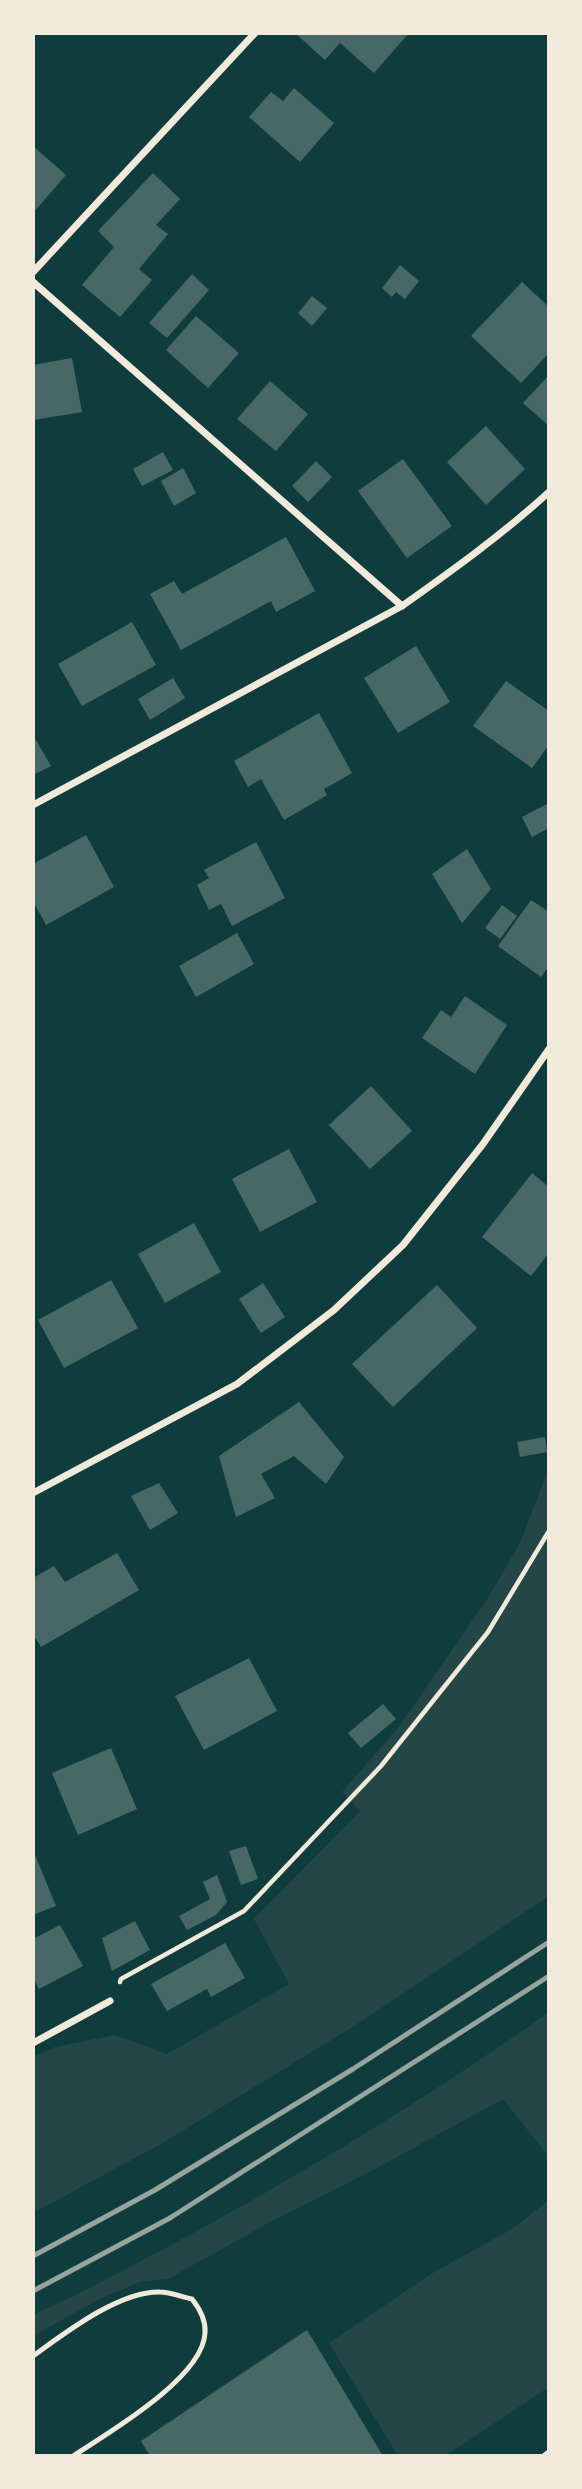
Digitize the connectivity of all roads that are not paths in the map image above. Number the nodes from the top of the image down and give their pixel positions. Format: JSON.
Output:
{"nodes":[{"id":1,"x":255,"y":33,"type":"edge"},
{"id":2,"x":33,"y":272,"type":"edge"},
{"id":3,"x":33,"y":282,"type":"edge"},
{"id":4,"x":549,"y":492,"type":"edge"},
{"id":5,"x":402,"y":606,"type":"junction"},
{"id":6,"x":33,"y":805,"type":"edge"},
{"id":7,"x":549,"y":1049,"type":"edge"},
{"id":8,"x":33,"y":1493,"type":"edge"},
{"id":9,"x":110,"y":2001,"type":"road end"},
{"id":10,"x":33,"y":2043,"type":"edge"},
{"id":11,"x":33,"y":2356,"type":"edge"},
{"id":12,"x":73,"y":2456,"type":"edge"}],
"edges":[{"from":1,"to":2,"type":"street"},
{"from":3,"to":5,"type":"street"},
{"from":4,"to":5,"type":"street"},
{"from":5,"to":6,"type":"street"},
{"from":7,"to":8,"type":"street"},
{"from":9,"to":10,"type":"street"},
{"from":11,"to":12,"type":"lane"}]}
